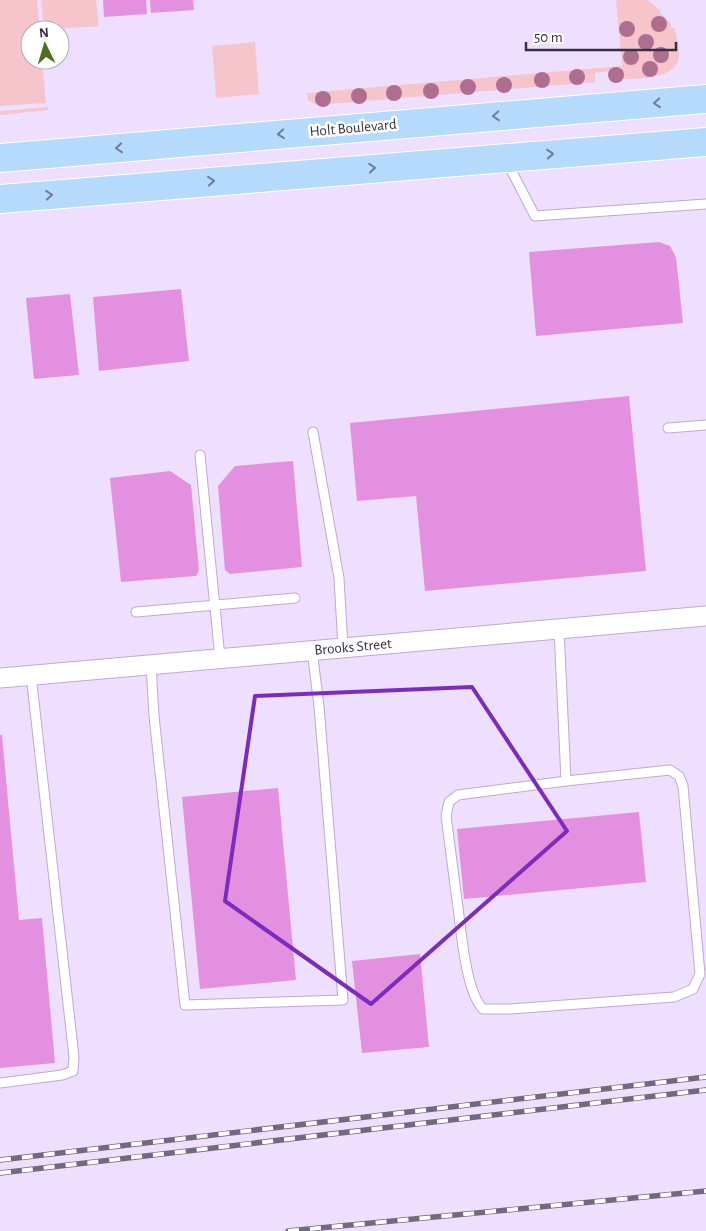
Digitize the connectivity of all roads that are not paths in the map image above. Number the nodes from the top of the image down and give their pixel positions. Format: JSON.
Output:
{"nodes":[{"id":1,"x":706,"y":99,"type":"edge"},
{"id":2,"x":706,"y":142,"type":"edge"},
{"id":3,"x":504,"y":157,"type":"junction"},
{"id":4,"x":0,"y":158,"type":"edge"},
{"id":5,"x":0,"y":199,"type":"edge"},
{"id":6,"x":706,"y":204,"type":"edge"},
{"id":7,"x":706,"y":425,"type":"edge"},
{"id":8,"x":668,"y":428,"type":"dead end"},
{"id":9,"x":313,"y":432,"type":"dead end"},
{"id":10,"x":200,"y":455,"type":"dead end"},
{"id":11,"x":295,"y":598,"type":"dead end"},
{"id":12,"x":214,"y":605,"type":"junction"},
{"id":13,"x":136,"y":612,"type":"dead end"},
{"id":14,"x":706,"y":616,"type":"edge"},
{"id":15,"x":559,"y":629,"type":"junction"},
{"id":16,"x":343,"y":648,"type":"junction"},
{"id":17,"x":312,"y":650,"type":"junction"},
{"id":18,"x":220,"y":658,"type":"junction"},
{"id":19,"x":151,"y":664,"type":"junction"},
{"id":20,"x":31,"y":675,"type":"junction"},
{"id":21,"x":0,"y":678,"type":"edge"},
{"id":22,"x":566,"y":781,"type":"junction"},
{"id":23,"x":0,"y":1083,"type":"edge"}],
"edges":[{"from":1,"to":4,"type":"main road","name":"Holt Boulevard","one_way":true},
{"from":3,"to":2,"type":"main road","one_way":true},
{"from":5,"to":3,"type":"main road","one_way":true},
{"from":3,"to":6,"type":"lane"},
{"from":7,"to":8,"type":"lane"},
{"from":9,"to":16,"type":"lane"},
{"from":10,"to":12,"type":"lane"},
{"from":11,"to":12,"type":"lane"},
{"from":12,"to":13,"type":"lane"},
{"from":12,"to":18,"type":"lane"},
{"from":14,"to":15,"type":"street","name":"Brooks Street"},
{"from":15,"to":16,"type":"street","name":"Brooks Street"},
{"from":15,"to":22,"type":"lane"},
{"from":16,"to":17,"type":"street","name":"Brooks Street"},
{"from":17,"to":18,"type":"street","name":"Brooks Street"},
{"from":17,"to":19,"type":"lane"},
{"from":18,"to":19,"type":"street","name":"Brooks Street"},
{"from":19,"to":20,"type":"street","name":"Brooks Street"},
{"from":20,"to":21,"type":"street","name":"Brooks Street"},
{"from":20,"to":23,"type":"lane"},
{"from":22,"to":22,"type":"lane"}]}
